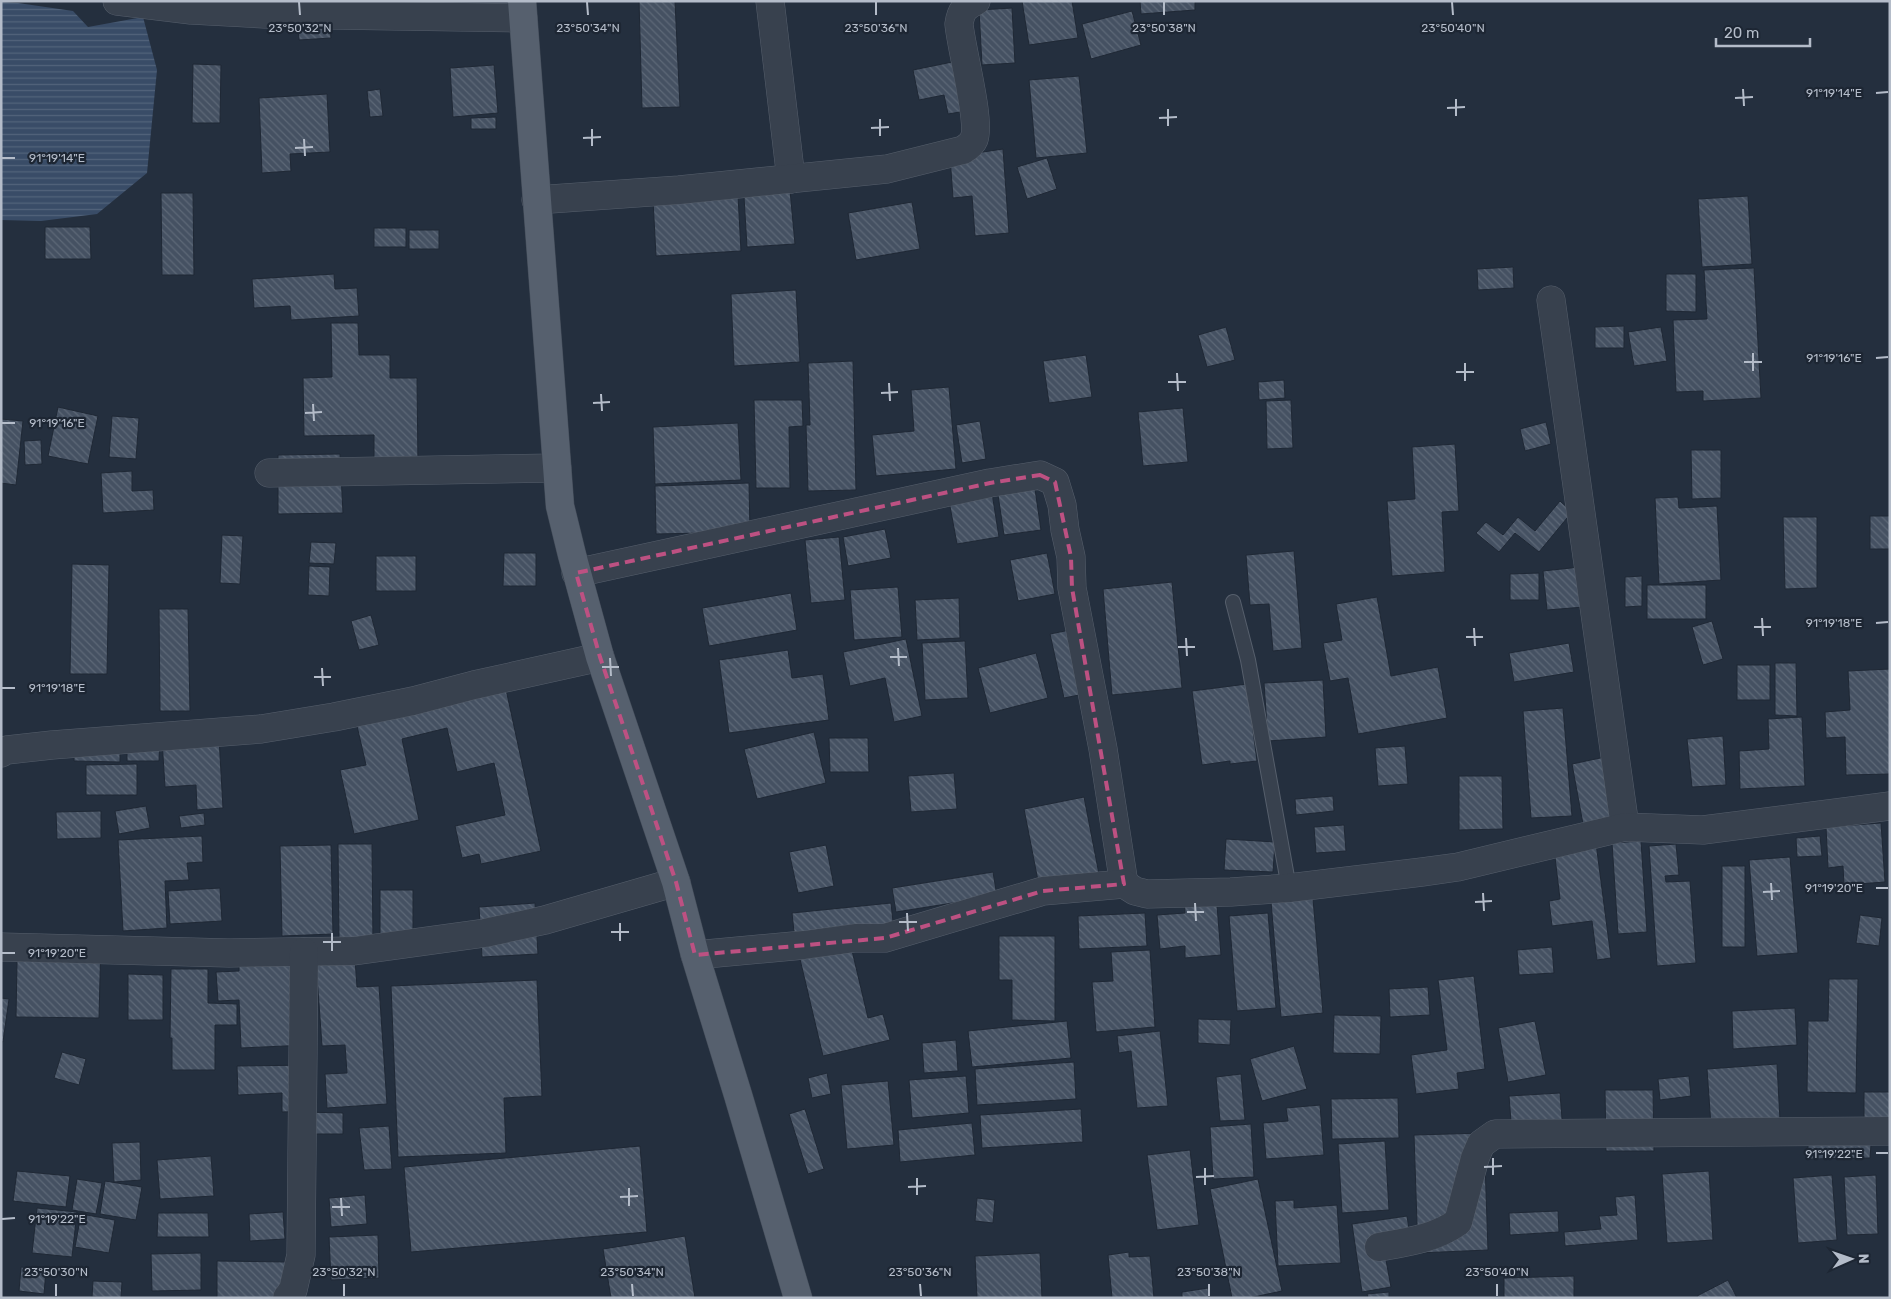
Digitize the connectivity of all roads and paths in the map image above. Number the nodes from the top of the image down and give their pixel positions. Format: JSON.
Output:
{"nodes":[{"id":1,"x":117,"y":1,"type":"edge"},
{"id":2,"x":770,"y":1,"type":"edge"},
{"id":3,"x":976,"y":1,"type":"edge"},
{"id":4,"x":523,"y":10,"type":"edge"},
{"id":5,"x":791,"y":179,"type":"junction"},
{"id":6,"x":536,"y":200,"type":"junction"},
{"id":7,"x":1551,"y":300,"type":"dead end"},
{"id":8,"x":556,"y":468,"type":"junction"},
{"id":9,"x":269,"y":473,"type":"dead end"},
{"id":10,"x":576,"y":572,"type":"junction"},
{"id":11,"x":1233,"y":602,"type":"dead end"},
{"id":12,"x":600,"y":657,"type":"junction"},
{"id":13,"x":1,"y":753,"type":"edge"},
{"id":14,"x":1890,"y":806,"type":"edge"},
{"id":15,"x":1625,"y":827,"type":"junction"},
{"id":16,"x":676,"y":882,"type":"junction"},
{"id":17,"x":1124,"y":884,"type":"junction"},
{"id":18,"x":1289,"y":888,"type":"junction"},
{"id":19,"x":1,"y":947,"type":"edge"},
{"id":20,"x":304,"y":952,"type":"junction"},
{"id":21,"x":695,"y":956,"type":"junction"},
{"id":22,"x":1890,"y":1131,"type":"edge"},
{"id":23,"x":1379,"y":1247,"type":"dead end"},
{"id":24,"x":287,"y":1298,"type":"edge"},
{"id":25,"x":798,"y":1298,"type":"edge"}],
"edges":[{"from":1,"to":4,"type":"street"},
{"from":2,"to":5,"type":"street"},
{"from":3,"to":5,"type":"street"},
{"from":4,"to":6,"type":"main road"},
{"from":5,"to":6,"type":"street"},
{"from":6,"to":8,"type":"main road"},
{"from":7,"to":15,"type":"street"},
{"from":8,"to":9,"type":"street"},
{"from":8,"to":10,"type":"main road"},
{"from":10,"to":12,"type":"main road"},
{"from":10,"to":17,"type":"street"},
{"from":11,"to":18,"type":"lane"},
{"from":12,"to":13,"type":"street"},
{"from":12,"to":16,"type":"main road"},
{"from":14,"to":15,"type":"street"},
{"from":15,"to":18,"type":"street"},
{"from":16,"to":20,"type":"street"},
{"from":16,"to":21,"type":"main road"},
{"from":17,"to":18,"type":"street"},
{"from":17,"to":21,"type":"street"},
{"from":19,"to":20,"type":"street"},
{"from":20,"to":24,"type":"street"},
{"from":21,"to":25,"type":"main road"},
{"from":22,"to":23,"type":"street"}]}
